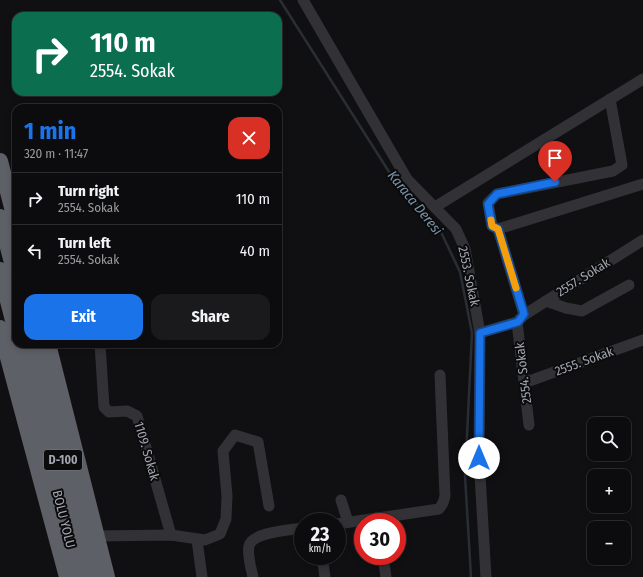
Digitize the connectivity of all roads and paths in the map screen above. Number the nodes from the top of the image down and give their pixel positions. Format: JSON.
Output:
{"nodes":[{"id":1,"x":302,"y":0,"type":"edge"},
{"id":2,"x":643,"y":79,"type":"edge"},
{"id":3,"x":610,"y":99,"type":"junction"},
{"id":4,"x":0,"y":161,"type":"edge"},
{"id":5,"x":643,"y":184,"type":"edge"},
{"id":6,"x":435,"y":207,"type":"junction"},
{"id":7,"x":12,"y":208,"type":"edge"},
{"id":8,"x":0,"y":216,"type":"edge"},
{"id":9,"x":498,"y":229,"type":"junction"},
{"id":10,"x":643,"y":240,"type":"edge"},
{"id":11,"x":12,"y":262,"type":"edge"},
{"id":12,"x":0,"y":270,"type":"edge"},
{"id":13,"x":629,"y":285,"type":"dead end"},
{"id":14,"x":546,"y":301,"type":"junction"},
{"id":15,"x":521,"y":318,"type":"junction"},
{"id":16,"x":4,"y":331,"type":"edge"},
{"id":17,"x":480,"y":333,"type":"junction"},
{"id":18,"x":643,"y":340,"type":"edge"},
{"id":19,"x":20,"y":348,"type":"edge"},
{"id":20,"x":34,"y":348,"type":"edge"},
{"id":21,"x":49,"y":348,"type":"edge"},
{"id":22,"x":100,"y":348,"type":"edge"},
{"id":23,"x":440,"y":375,"type":"dead end"},
{"id":24,"x":524,"y":383,"type":"junction"},
{"id":25,"x":529,"y":425,"type":"dead end"},
{"id":26,"x":341,"y":500,"type":"dead end"},
{"id":27,"x":269,"y":506,"type":"dead end"},
{"id":28,"x":406,"y":515,"type":"edge"},
{"id":29,"x":348,"y":522,"type":"joint"},
{"id":30,"x":354,"y":522,"type":"edge"},
{"id":31,"x":294,"y":530,"type":"edge"},
{"id":32,"x":171,"y":535,"type":"junction"},
{"id":33,"x":97,"y":536,"type":"junction"},
{"id":34,"x":197,"y":540,"type":"junction"},
{"id":35,"x":323,"y":565,"type":"edge"},
{"id":36,"x":384,"y":565,"type":"edge"},
{"id":37,"x":67,"y":577,"type":"edge"},
{"id":38,"x":78,"y":577,"type":"edge"},
{"id":39,"x":93,"y":577,"type":"edge"},
{"id":40,"x":107,"y":577,"type":"edge"},
{"id":41,"x":202,"y":577,"type":"edge"},
{"id":42,"x":253,"y":577,"type":"edge"},
{"id":43,"x":325,"y":577,"type":"edge"},
{"id":44,"x":386,"y":577,"type":"edge"},
{"id":45,"x":486,"y":577,"type":"edge"}],
"edges":[{"from":1,"to":6,"type":"street","name":"2553. Sokak"},
{"from":2,"to":3,"type":"street"},
{"from":3,"to":6,"type":"street"},
{"from":3,"to":9,"type":"street","name":"2554. Sokak"},
{"from":4,"to":7,"type":"highway"},
{"from":5,"to":9,"type":"street"},
{"from":6,"to":17,"type":"street","name":"2553. Sokak"},
{"from":8,"to":11,"type":"highway"},
{"from":9,"to":15,"type":"street","name":"2554. Sokak"},
{"from":10,"to":14,"type":"street","name":"2557. Sokak"},
{"from":12,"to":16,"type":"highway"},
{"from":13,"to":14,"type":"street"},
{"from":14,"to":15,"type":"street","name":"2557. Sokak"},
{"from":15,"to":17,"type":"street","name":"2554. Sokak"},
{"from":15,"to":24,"type":"street","name":"2554. Sokak"},
{"from":16,"to":37,"type":"highway"},
{"from":17,"to":45,"type":"street","name":"2553. Sokak"},
{"from":18,"to":24,"type":"street","name":"2555. Sokak"},
{"from":19,"to":38,"type":"highway","name":"BOLU YOLU","number":"D-100"},
{"from":20,"to":39,"type":"highway","number":"D-100"},
{"from":21,"to":33,"type":"highway"},
{"from":22,"to":32,"type":"street","name":"1109. Sokak"},
{"from":23,"to":28,"type":"street"},
{"from":24,"to":25,"type":"street","name":"2554. Sokak"},
{"from":26,"to":29,"type":"street"},
{"from":27,"to":34,"type":"street"},
{"from":29,"to":30,"type":"street"},
{"from":31,"to":42,"type":"street"},
{"from":32,"to":33,"type":"street"},
{"from":32,"to":34,"type":"street"},
{"from":33,"to":40,"type":"highway"},
{"from":34,"to":41,"type":"street"},
{"from":35,"to":43,"type":"street"},
{"from":36,"to":44,"type":"street"}]}
